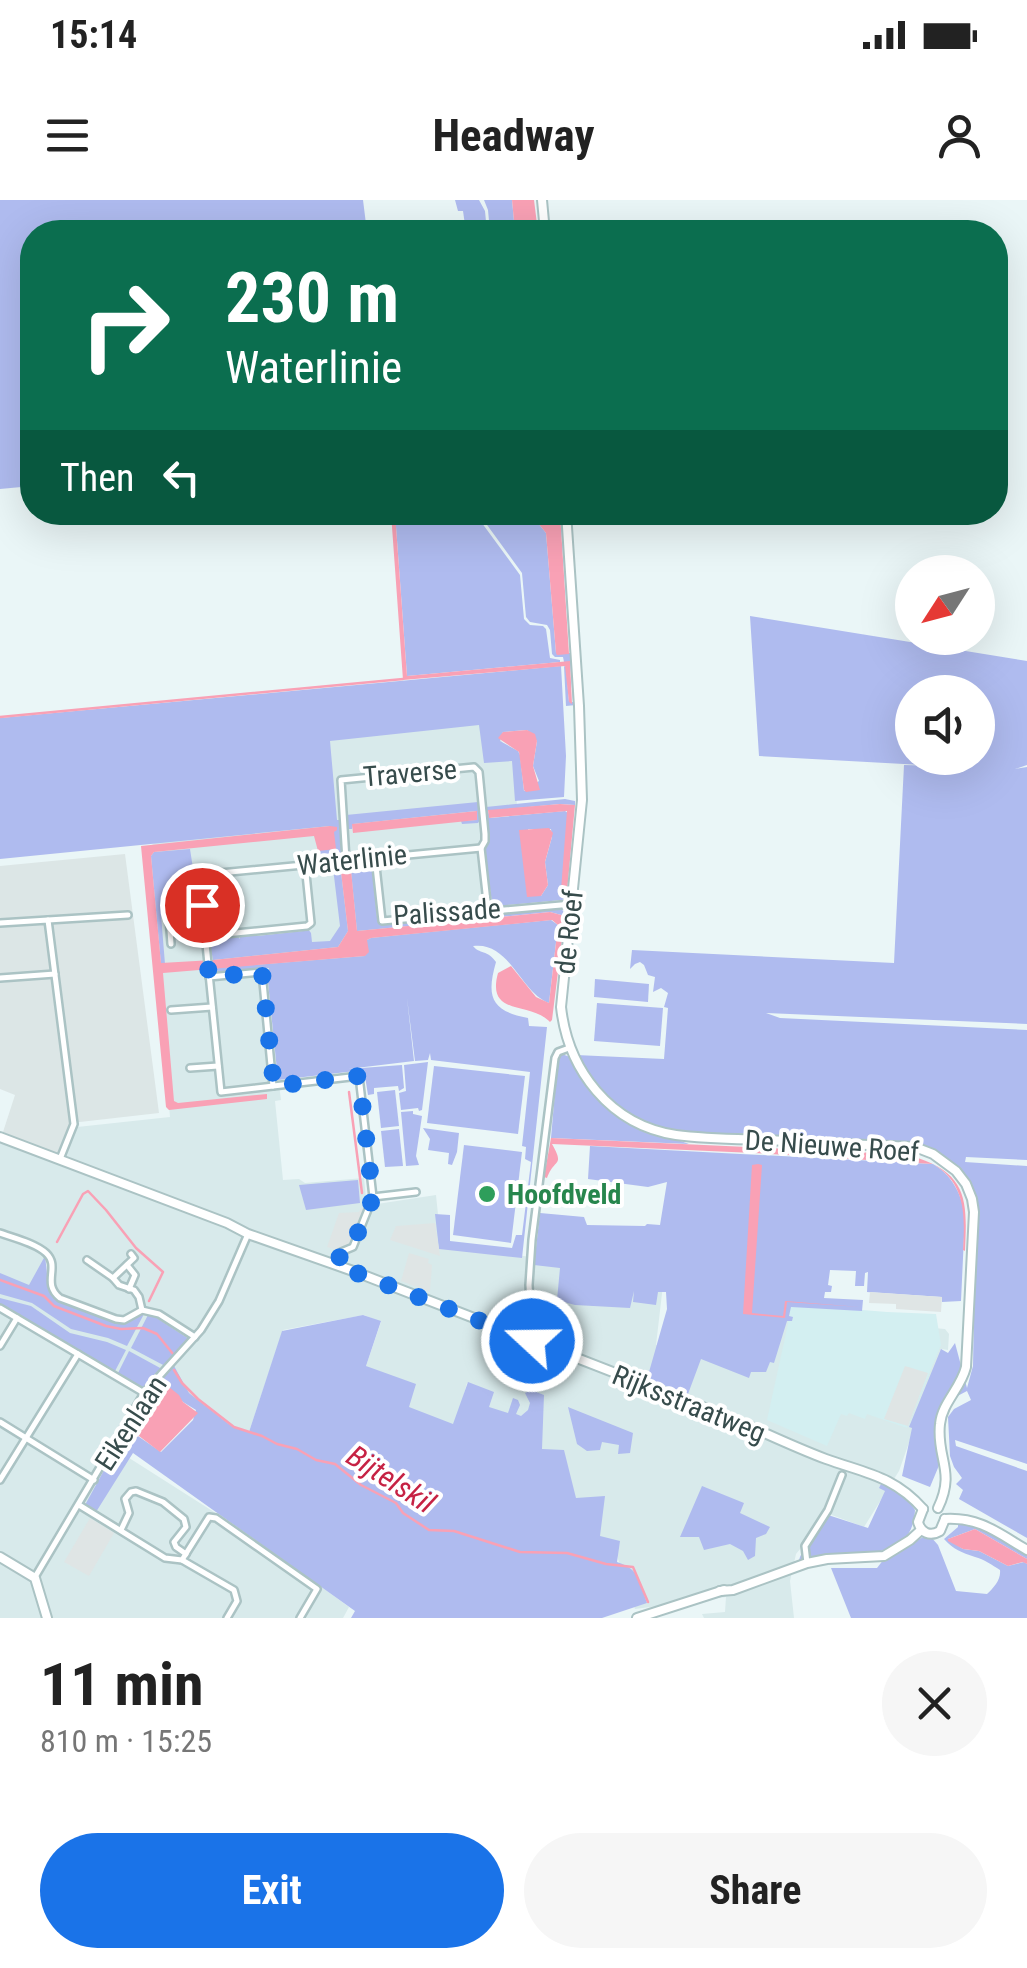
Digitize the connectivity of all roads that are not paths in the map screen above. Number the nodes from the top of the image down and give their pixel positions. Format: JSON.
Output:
{"nodes":[{"id":1,"x":567,"y":525,"type":"edge"},
{"id":2,"x":481,"y":848,"type":"junction"},
{"id":3,"x":376,"y":857,"type":"junction"},
{"id":4,"x":346,"y":860,"type":"junction"},
{"id":5,"x":305,"y":864,"type":"junction"},
{"id":6,"x":572,"y":904,"type":"junction"},
{"id":7,"x":488,"y":911,"type":"junction"},
{"id":8,"x":203,"y":914,"type":"junction"},
{"id":9,"x":128,"y":915,"type":"dead end"},
{"id":10,"x":48,"y":920,"type":"junction"},
{"id":11,"x":0,"y":923,"type":"edge"},
{"id":12,"x":205,"y":936,"type":"junction"},
{"id":13,"x":171,"y":944,"type":"dead end"},
{"id":14,"x":55,"y":974,"type":"junction"},
{"id":15,"x":209,"y":974,"type":"junction"},
{"id":16,"x":0,"y":978,"type":"edge"},
{"id":17,"x":212,"y":1007,"type":"junction"},
{"id":18,"x":171,"y":1010,"type":"dead end"},
{"id":19,"x":569,"y":1048,"type":"junction"},
{"id":20,"x":218,"y":1066,"type":"junction"},
{"id":21,"x":190,"y":1068,"type":"dead end"},
{"id":22,"x":274,"y":1086,"type":"junction"},
{"id":23,"x":0,"y":1137,"type":"edge"},
{"id":24,"x":60,"y":1160,"type":"junction"},
{"id":25,"x":416,"y":1192,"type":"dead end"},
{"id":26,"x":373,"y":1198,"type":"junction"},
{"id":27,"x":0,"y":1233,"type":"edge"},
{"id":28,"x":248,"y":1234,"type":"junction"},
{"id":29,"x":131,"y":1254,"type":"dead end"},
{"id":30,"x":87,"y":1260,"type":"dead end"},
{"id":31,"x":127,"y":1265,"type":"junction"},
{"id":32,"x":336,"y":1265,"type":"junction"},
{"id":33,"x":113,"y":1278,"type":"junction"},
{"id":34,"x":129,"y":1289,"type":"junction"},
{"id":35,"x":0,"y":1308,"type":"edge"},
{"id":36,"x":142,"y":1310,"type":"junction"},
{"id":37,"x":17,"y":1318,"type":"junction"},
{"id":38,"x":195,"y":1337,"type":"junction"},
{"id":39,"x":532,"y":1341,"type":"junction"},
{"id":40,"x":0,"y":1346,"type":"edge"},
{"id":41,"x":78,"y":1354,"type":"junction"},
{"id":42,"x":144,"y":1393,"type":"junction"},
{"id":43,"x":0,"y":1422,"type":"edge"},
{"id":44,"x":26,"y":1438,"type":"junction"},
{"id":45,"x":842,"y":1475,"type":"dead end"},
{"id":46,"x":0,"y":1480,"type":"edge"},
{"id":47,"x":94,"y":1480,"type":"junction"},
{"id":48,"x":79,"y":1504,"type":"junction"},
{"id":49,"x":938,"y":1508,"type":"junction"},
{"id":50,"x":923,"y":1510,"type":"junction"},
{"id":51,"x":945,"y":1520,"type":"junction"},
{"id":52,"x":122,"y":1530,"type":"junction"},
{"id":53,"x":921,"y":1530,"type":"junction"},
{"id":54,"x":1027,"y":1550,"type":"edge"},
{"id":55,"x":0,"y":1557,"type":"edge"},
{"id":56,"x":184,"y":1557,"type":"junction"},
{"id":57,"x":806,"y":1563,"type":"junction"},
{"id":58,"x":35,"y":1578,"type":"junction"},
{"id":59,"x":47,"y":1618,"type":"edge"},
{"id":60,"x":227,"y":1618,"type":"edge"},
{"id":61,"x":300,"y":1618,"type":"edge"},
{"id":62,"x":636,"y":1618,"type":"edge"}],
"edges":[{"from":1,"to":6,"type":"street","name":"de Roef"},
{"from":2,"to":3,"type":"street","name":"Waterlinie"},
{"from":2,"to":4,"type":"street","name":"Traverse"},
{"from":2,"to":7,"type":"street"},
{"from":3,"to":4,"type":"street","name":"Waterlinie"},
{"from":3,"to":7,"type":"street","name":"Palissade"},
{"from":4,"to":5,"type":"street","name":"Waterlinie"},
{"from":5,"to":8,"type":"street","name":"Waterlinie"},
{"from":5,"to":12,"type":"street"},
{"from":6,"to":7,"type":"street","name":"Palissade"},
{"from":6,"to":19,"type":"street","name":"de Roef"},
{"from":8,"to":12,"type":"street","name":"Waterlinie"},
{"from":8,"to":13,"type":"street"},
{"from":9,"to":10,"type":"street"},
{"from":10,"to":11,"type":"street"},
{"from":10,"to":14,"type":"street"},
{"from":12,"to":15,"type":"street","name":"Waterlinie"},
{"from":14,"to":16,"type":"street"},
{"from":14,"to":24,"type":"street"},
{"from":15,"to":17,"type":"street","name":"Waterlinie"},
{"from":15,"to":22,"type":"street"},
{"from":17,"to":18,"type":"street"},
{"from":17,"to":20,"type":"street","name":"Waterlinie"},
{"from":19,"to":39,"type":"street"},
{"from":19,"to":49,"type":"street","name":"De Nieuwe Roef"},
{"from":20,"to":21,"type":"street"},
{"from":20,"to":22,"type":"street"},
{"from":22,"to":26,"type":"street"},
{"from":23,"to":24,"type":"street","name":"Rijksstraatweg"},
{"from":24,"to":28,"type":"street","name":"Rijksstraatweg"},
{"from":25,"to":26,"type":"street"},
{"from":26,"to":32,"type":"street"},
{"from":27,"to":36,"type":"street"},
{"from":28,"to":32,"type":"street","name":"Rijksstraatweg"},
{"from":28,"to":38,"type":"street","name":"Eikenlaan"},
{"from":29,"to":31,"type":"street"},
{"from":30,"to":33,"type":"street"},
{"from":31,"to":33,"type":"street"},
{"from":31,"to":34,"type":"street"},
{"from":32,"to":39,"type":"street","name":"Rijksstraatweg"},
{"from":33,"to":34,"type":"street"},
{"from":34,"to":36,"type":"street"},
{"from":35,"to":37,"type":"street"},
{"from":36,"to":38,"type":"street"},
{"from":37,"to":40,"type":"street"},
{"from":37,"to":41,"type":"street"},
{"from":38,"to":42,"type":"street","name":"Eikenlaan"},
{"from":39,"to":50,"type":"street","name":"Rijksstraatweg"},
{"from":41,"to":42,"type":"street"},
{"from":41,"to":44,"type":"street"},
{"from":42,"to":47,"type":"street","name":"Eikenlaan"},
{"from":43,"to":44,"type":"street"},
{"from":44,"to":46,"type":"street"},
{"from":44,"to":47,"type":"street"},
{"from":45,"to":57,"type":"street"},
{"from":47,"to":48,"type":"street","name":"Eikenlaan"},
{"from":48,"to":52,"type":"street"},
{"from":48,"to":58,"type":"street","name":"Eikenlaan"},
{"from":49,"to":50,"type":"street"},
{"from":49,"to":51,"type":"street"},
{"from":50,"to":53,"type":"street"},
{"from":51,"to":53,"type":"street"},
{"from":51,"to":54,"type":"street"},
{"from":52,"to":56,"type":"street"},
{"from":52,"to":56,"type":"street"},
{"from":53,"to":57,"type":"street"},
{"from":55,"to":58,"type":"street"},
{"from":56,"to":60,"type":"street"},
{"from":56,"to":61,"type":"street"},
{"from":57,"to":62,"type":"street"},
{"from":58,"to":59,"type":"street"}]}
